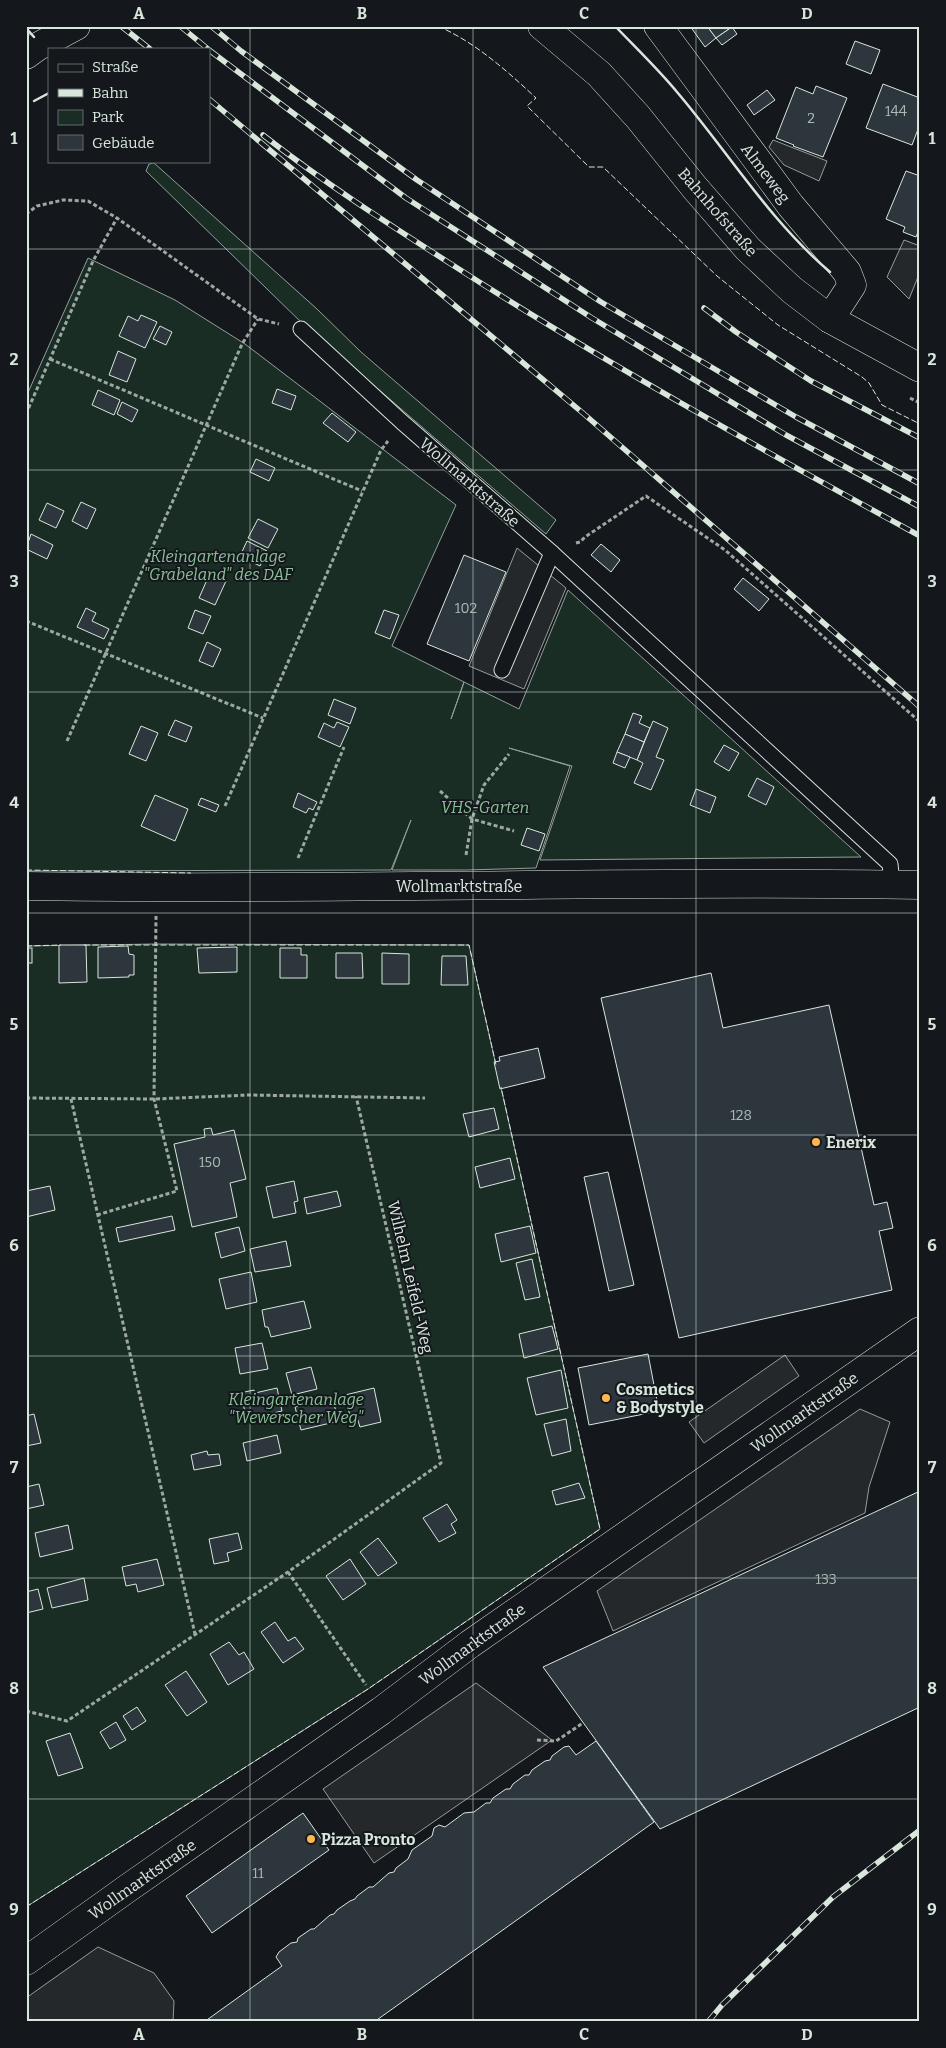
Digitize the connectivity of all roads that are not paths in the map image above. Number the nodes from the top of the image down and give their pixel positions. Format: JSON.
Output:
{"nodes":[{"id":1,"x":76,"y":26,"type":"edge"},
{"id":2,"x":542,"y":26,"type":"edge"},
{"id":3,"x":658,"y":26,"type":"edge"},
{"id":4,"x":32,"y":51,"type":"edge"},
{"id":5,"x":830,"y":319,"type":"junction"},
{"id":6,"x":301,"y":329,"type":"road end"},
{"id":7,"x":920,"y":368,"type":"edge"},
{"id":8,"x":552,"y":554,"type":"junction"},
{"id":9,"x":502,"y":670,"type":"dead end"},
{"id":10,"x":892,"y":884,"type":"junction"},
{"id":11,"x":920,"y":885,"type":"edge"},
{"id":12,"x":26,"y":886,"type":"edge"},
{"id":13,"x":920,"y":1331,"type":"edge"},
{"id":14,"x":26,"y":1961,"type":"edge"}],
"edges":[{"from":1,"to":4,"type":"street"},
{"from":2,"to":5,"type":"street","name":"Bahnhofstraße"},
{"from":3,"to":5,"type":"street","name":"Almeweg"},
{"from":5,"to":7,"type":"street","name":"Bahnhofstraße"},
{"from":6,"to":8,"type":"lane","name":"Wollmarktstraße"},
{"from":8,"to":9,"type":"lane"},
{"from":8,"to":10,"type":"lane","name":"Wollmarktstraße"},
{"from":10,"to":11,"type":"street","name":"Wollmarktstraße"},
{"from":10,"to":12,"type":"street","name":"Wollmarktstraße"},
{"from":13,"to":14,"type":"street","name":"Wollmarktstraße"}]}
